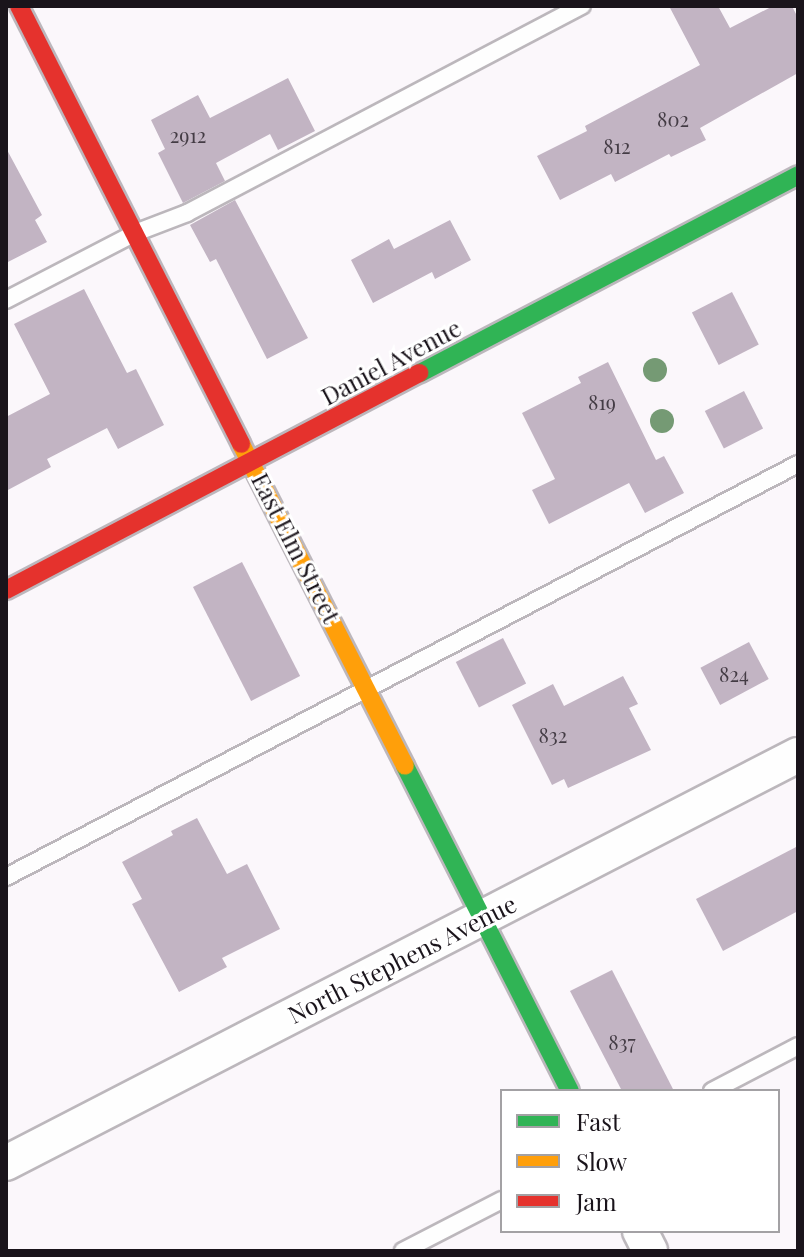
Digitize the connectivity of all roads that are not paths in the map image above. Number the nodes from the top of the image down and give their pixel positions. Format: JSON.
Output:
{"nodes":[{"id":1,"x":19,"y":6,"type":"edge"},
{"id":2,"x":582,"y":6,"type":"edge"},
{"id":3,"x":798,"y":175,"type":"edge"},
{"id":4,"x":135,"y":233,"type":"junction"},
{"id":5,"x":6,"y":300,"type":"edge"},
{"id":6,"x":253,"y":463,"type":"junction"},
{"id":7,"x":798,"y":464,"type":"edge"},
{"id":8,"x":6,"y":590,"type":"edge"},
{"id":9,"x":368,"y":688,"type":"junction"},
{"id":10,"x":798,"y":755,"type":"edge"},
{"id":11,"x":6,"y":877,"type":"edge"},
{"id":12,"x":485,"y":918,"type":"junction"},
{"id":13,"x":798,"y":1046,"type":"edge"},
{"id":14,"x":569,"y":1089,"type":"edge"},
{"id":15,"x":716,"y":1089,"type":"edge"},
{"id":16,"x":6,"y":1163,"type":"edge"},
{"id":17,"x":500,"y":1201,"type":"edge"},
{"id":18,"x":641,"y":1233,"type":"edge"},
{"id":19,"x":403,"y":1251,"type":"edge"},
{"id":20,"x":650,"y":1251,"type":"edge"}],
"edges":[{"from":1,"to":4,"type":"street","name":"East Elm Street"},
{"from":2,"to":4,"type":"lane"},
{"from":3,"to":6,"type":"street","name":"Daniel Avenue"},
{"from":4,"to":5,"type":"lane"},
{"from":4,"to":6,"type":"street","name":"East Elm Street"},
{"from":6,"to":8,"type":"street","name":"Daniel Avenue"},
{"from":6,"to":9,"type":"street","name":"East Elm Street"},
{"from":7,"to":9,"type":"lane"},
{"from":9,"to":11,"type":"lane"},
{"from":9,"to":12,"type":"street","name":"East Elm Street"},
{"from":10,"to":12,"type":"street","name":"North Stephens Avenue"},
{"from":12,"to":14,"type":"street","name":"East Elm Street"},
{"from":12,"to":16,"type":"street","name":"North Stephens Avenue"},
{"from":13,"to":15,"type":"lane"},
{"from":17,"to":19,"type":"lane"},
{"from":18,"to":20,"type":"street"}]}
